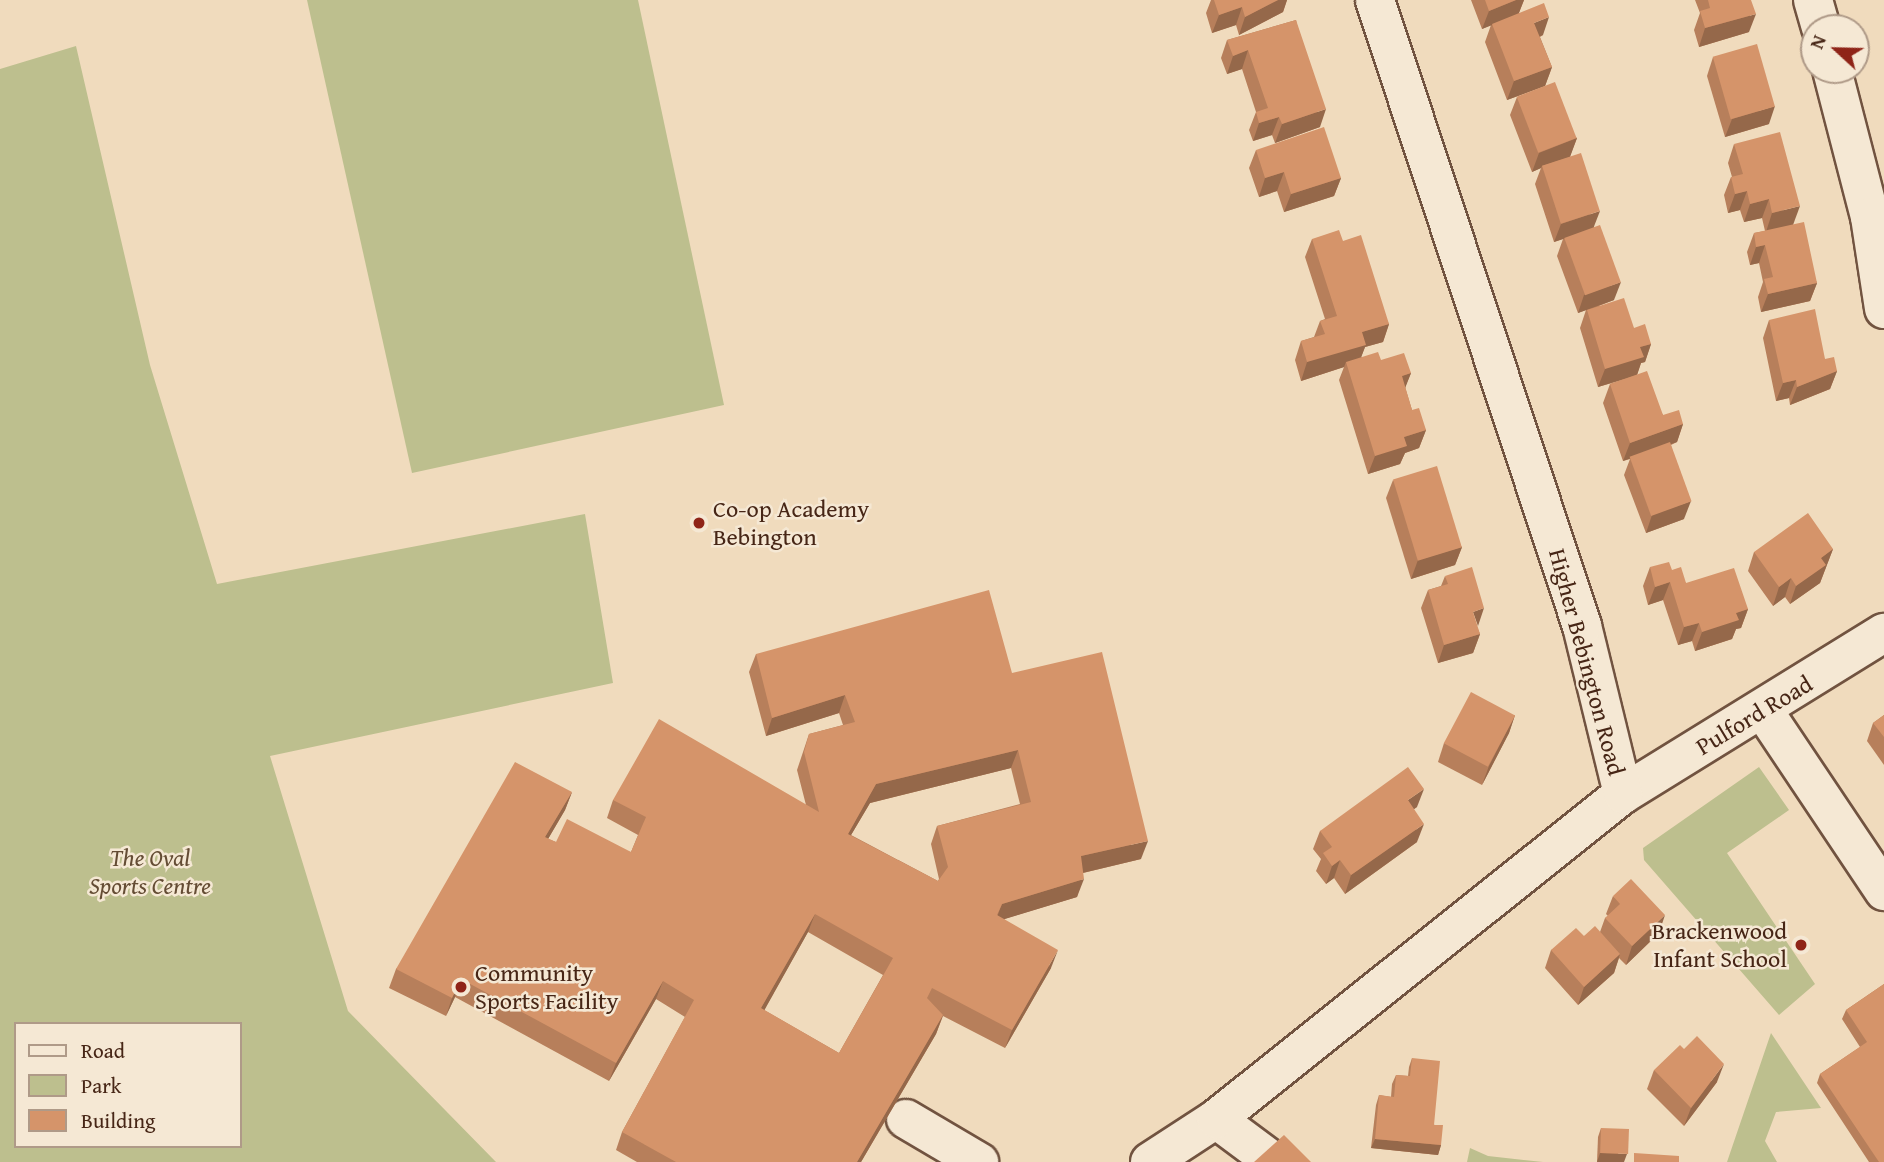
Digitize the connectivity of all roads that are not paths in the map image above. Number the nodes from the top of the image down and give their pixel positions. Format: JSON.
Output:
{"nodes":[{"id":1,"x":1375,"y":0,"type":"edge"},
{"id":2,"x":1836,"y":84,"type":"edge"},
{"id":3,"x":1884,"y":309,"type":"edge"},
{"id":4,"x":1884,"y":633,"type":"edge"},
{"id":5,"x":1763,"y":710,"type":"junction"},
{"id":6,"x":1623,"y":794,"type":"junction"},
{"id":7,"x":1884,"y":891,"type":"edge"},
{"id":8,"x":906,"y":1119,"type":"dead end"},
{"id":9,"x":1216,"y":1119,"type":"junction"},
{"id":10,"x":979,"y":1162,"type":"edge"},
{"id":11,"x":1150,"y":1162,"type":"edge"},
{"id":12,"x":1274,"y":1162,"type":"edge"}],
"edges":[{"from":1,"to":6,"type":"street","name":"Higher Bebington Road"},
{"from":2,"to":3,"type":"street"},
{"from":4,"to":5,"type":"street","name":"Pulford Road"},
{"from":5,"to":6,"type":"street","name":"Pulford Road"},
{"from":5,"to":7,"type":"street"},
{"from":6,"to":9,"type":"street","name":"Higher Bebington Road"},
{"from":8,"to":10,"type":"street"},
{"from":9,"to":11,"type":"street","name":"Higher Bebington Road"},
{"from":9,"to":12,"type":"street"}]}
